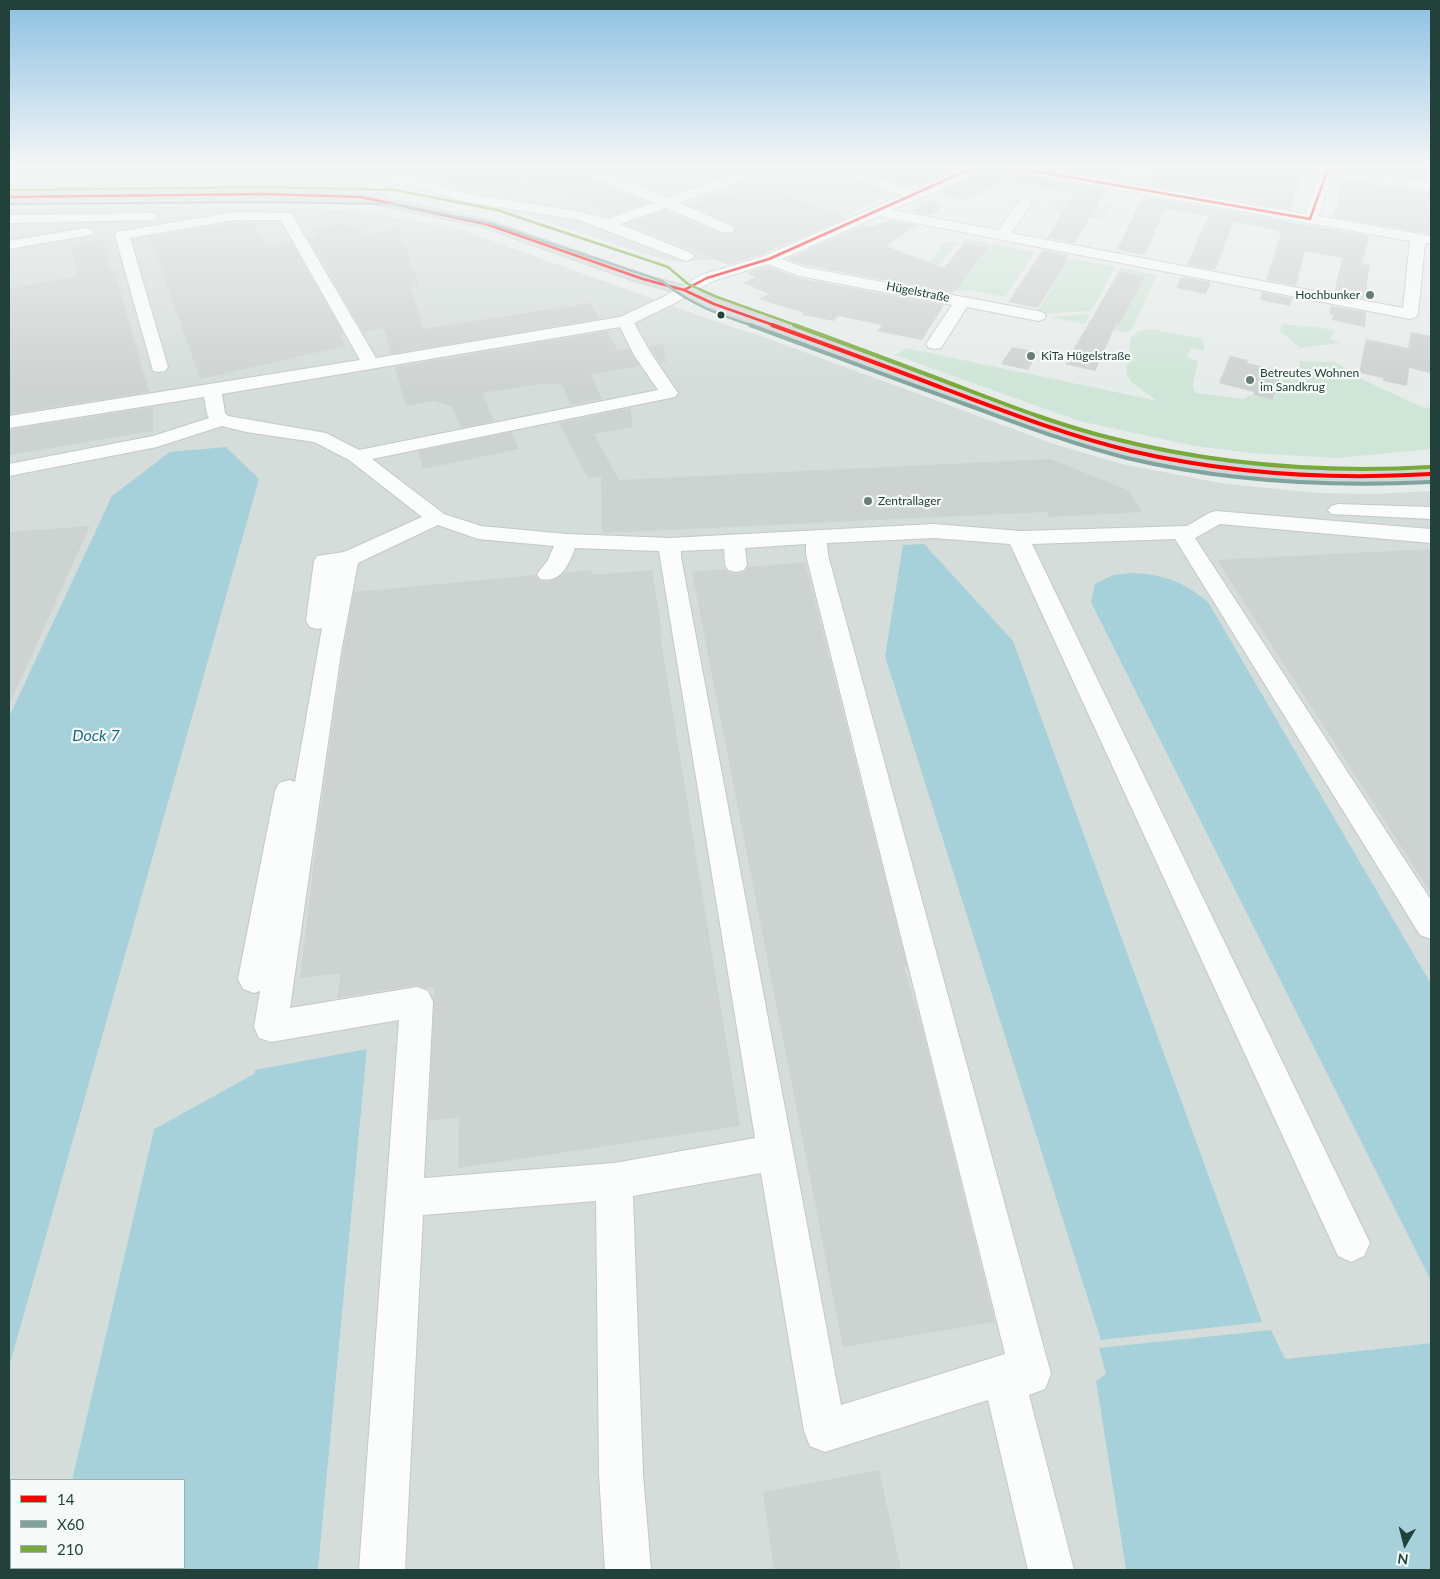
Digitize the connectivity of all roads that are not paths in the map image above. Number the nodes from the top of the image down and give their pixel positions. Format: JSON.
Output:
{"nodes":[{"id":1,"x":1425,"y":239,"type":"edge"},
{"id":2,"x":41,"y":240,"type":"edge"},
{"id":3,"x":90,"y":240,"type":"edge"},
{"id":4,"x":113,"y":240,"type":"edge"},
{"id":5,"x":300,"y":240,"type":"edge"},
{"id":6,"x":563,"y":240,"type":"edge"},
{"id":7,"x":646,"y":240,"type":"edge"},
{"id":8,"x":812,"y":240,"type":"edge"},
{"id":9,"x":1020,"y":240,"type":"edge"},
{"id":10,"x":9,"y":245,"type":"edge"},
{"id":11,"x":9,"y":253,"type":"edge"},
{"id":12,"x":686,"y":256,"type":"dead end"},
{"id":13,"x":769,"y":259,"type":"junction"},
{"id":14,"x":888,"y":286,"type":"junction"},
{"id":15,"x":684,"y":290,"type":"junction"},
{"id":16,"x":878,"y":299,"type":"dead end"},
{"id":17,"x":963,"y":301,"type":"junction"},
{"id":18,"x":1038,"y":316,"type":"dead end"},
{"id":19,"x":625,"y":321,"type":"junction"},
{"id":20,"x":935,"y":344,"type":"dead end"},
{"id":21,"x":370,"y":363,"type":"junction"},
{"id":22,"x":159,"y":368,"type":"dead end"},
{"id":23,"x":212,"y":391,"type":"junction"},
{"id":24,"x":221,"y":420,"type":"junction"},
{"id":25,"x":9,"y":422,"type":"edge"},
{"id":26,"x":356,"y":456,"type":"junction"},
{"id":27,"x":9,"y":470,"type":"edge"},
{"id":28,"x":1431,"y":474,"type":"edge"},
{"id":29,"x":1431,"y":513,"type":"edge"},
{"id":30,"x":1216,"y":517,"type":"junction"},
{"id":31,"x":438,"y":518,"type":"junction"},
{"id":32,"x":1181,"y":532,"type":"junction"},
{"id":33,"x":1431,"y":536,"type":"edge"},
{"id":34,"x":815,"y":538,"type":"junction"},
{"id":35,"x":1021,"y":538,"type":"junction"},
{"id":36,"x":567,"y":541,"type":"junction"},
{"id":37,"x":734,"y":542,"type":"junction"},
{"id":38,"x":670,"y":545,"type":"junction"},
{"id":39,"x":736,"y":565,"type":"dead end"},
{"id":40,"x":548,"y":574,"type":"dead end"},
{"id":41,"x":322,"y":652,"type":"junction"},
{"id":42,"x":1431,"y":926,"type":"edge"},
{"id":43,"x":254,"y":979,"type":"dead end"},
{"id":44,"x":777,"y":1152,"type":"junction"},
{"id":45,"x":614,"y":1181,"type":"junction"},
{"id":46,"x":405,"y":1198,"type":"junction"},
{"id":47,"x":1351,"y":1243,"type":"dead end"},
{"id":48,"x":1003,"y":1375,"type":"junction"},
{"id":49,"x":382,"y":1570,"type":"edge"},
{"id":50,"x":628,"y":1570,"type":"edge"},
{"id":51,"x":1051,"y":1570,"type":"edge"}],
"edges":[{"from":1,"to":9,"type":"street"},
{"from":2,"to":10,"type":"street"},
{"from":3,"to":11,"type":"street"},
{"from":4,"to":22,"type":"street"},
{"from":5,"to":21,"type":"street"},
{"from":6,"to":15,"type":"main road"},
{"from":7,"to":12,"type":"street"},
{"from":8,"to":13,"type":"street"},
{"from":13,"to":14,"type":"street","name":"Hügelstraße"},
{"from":13,"to":15,"type":"street"},
{"from":14,"to":16,"type":"street"},
{"from":14,"to":17,"type":"street","name":"Hügelstraße"},
{"from":15,"to":19,"type":"street"},
{"from":15,"to":28,"type":"main road"},
{"from":17,"to":18,"type":"street","name":"Hügelstraße"},
{"from":17,"to":20,"type":"street"},
{"from":19,"to":21,"type":"street"},
{"from":19,"to":26,"type":"street"},
{"from":21,"to":23,"type":"street"},
{"from":23,"to":24,"type":"street"},
{"from":23,"to":25,"type":"street"},
{"from":24,"to":26,"type":"street"},
{"from":24,"to":27,"type":"street"},
{"from":26,"to":31,"type":"street"},
{"from":29,"to":30,"type":"street"},
{"from":30,"to":32,"type":"street"},
{"from":30,"to":33,"type":"street"},
{"from":31,"to":36,"type":"street"},
{"from":31,"to":41,"type":"street"},
{"from":32,"to":35,"type":"street"},
{"from":32,"to":42,"type":"street"},
{"from":34,"to":35,"type":"street"},
{"from":34,"to":37,"type":"street"},
{"from":34,"to":48,"type":"street"},
{"from":35,"to":47,"type":"street"},
{"from":36,"to":38,"type":"street"},
{"from":36,"to":40,"type":"street"},
{"from":37,"to":38,"type":"street"},
{"from":37,"to":39,"type":"street"},
{"from":38,"to":44,"type":"street"},
{"from":41,"to":43,"type":"street"},
{"from":41,"to":46,"type":"street"},
{"from":44,"to":45,"type":"street"},
{"from":44,"to":48,"type":"street"},
{"from":45,"to":46,"type":"street"},
{"from":45,"to":50,"type":"street"},
{"from":46,"to":49,"type":"street"},
{"from":48,"to":51,"type":"street"}]}
